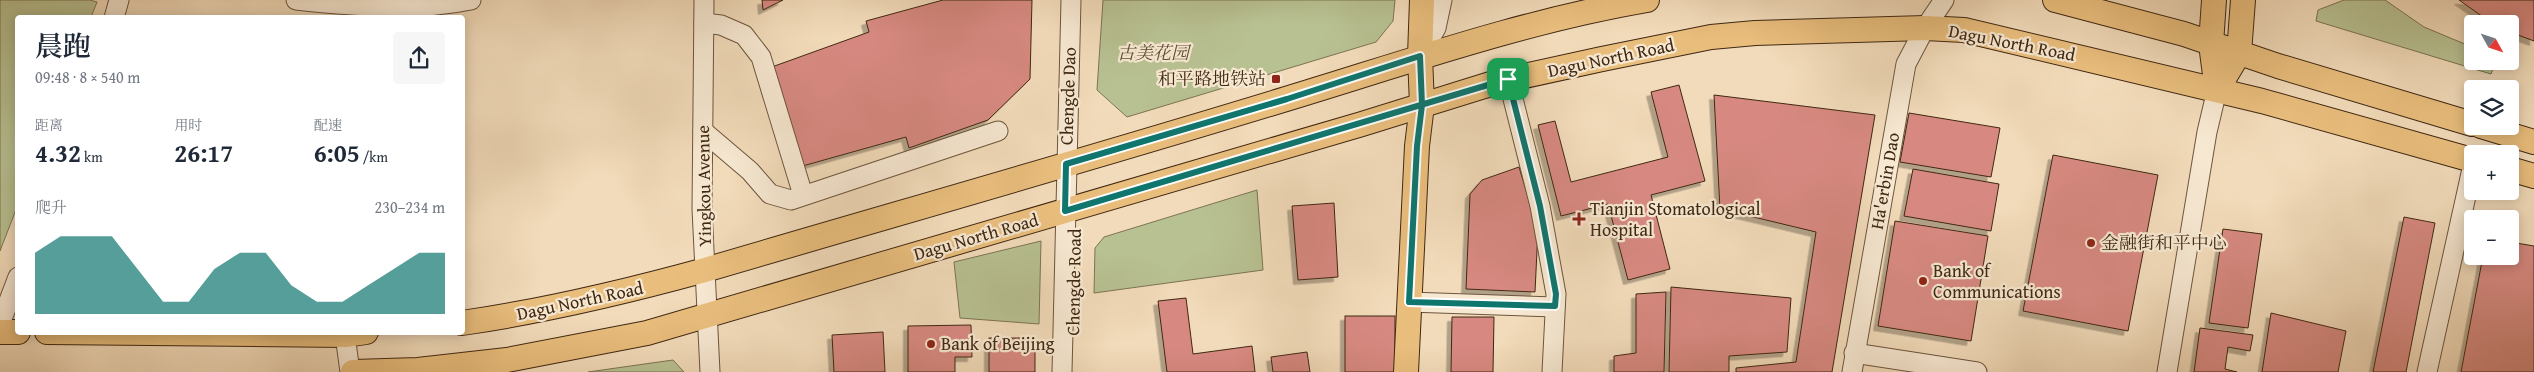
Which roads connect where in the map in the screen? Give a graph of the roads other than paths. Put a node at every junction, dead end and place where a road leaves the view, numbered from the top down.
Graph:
1 (119, 0) edge
2 (296, 0) edge
3 (471, 0) edge
4 (704, 0) edge
5 (1071, 0) edge
6 (1080, 0) edge
7 (1422, 0) edge
8 (1442, 0) edge
9 (1944, 0) edge
10 (2055, 0) edge
11 (2214, 0) edge
12 (2243, 0) edge
13 (317, 1) edge
14 (1632, 1) edge
15 (115, 15) edge
16 (704, 23) junction
17 (1925, 28) junction
18 (2211, 44) junction
19 (2239, 52) junction
20 (1420, 56) junction
21 (1508, 79) junction
22 (2217, 90) junction
23 (1422, 105) junction
24 (2464, 122) edge
25 (998, 130) dead end
26 (703, 131) junction
27 (2511, 135) edge
28 (2534, 142) edge
29 (2464, 158) edge
30 (1071, 163) junction
31 (2519, 172) edge
32 (2534, 176) edge
33 (804, 196) junction
34 (2465, 200) edge
35 (1070, 210) junction
36 (705, 270) junction
37 (15, 285) edge
38 (1409, 302) junction
39 (1555, 306) junction
40 (709, 316) junction
41 (465, 323) edge
42 (0, 324) edge
43 (0, 332) edge
44 (15, 332) edge
45 (355, 335) edge
46 (1854, 353) junction
47 (351, 372) edge
48 (710, 372) edge
49 (1062, 372) edge
50 (1073, 372) edge
51 (1406, 372) edge
52 (1552, 372) edge
53 (1852, 372) edge
54 (1977, 372) edge
55 (2167, 372) edge
56 (2427, 372) edge

1 - 15 street
2 - 13 street
3 - 13 street
4 - 16 street, Yingkou Avenue
5 - 30 street, Chengde Dao
6 - 30 street, Chengde Dao
7 - 20 main road
8 - 20 street
9 - 17 street, Ha'erbin Dao
10 - 18 main road
11 - 18 main road
12 - 19 main road
14 - 20 main road, Dagu North Road
16 - 26 street, Yingkou Avenue
16 - 33 street
17 - 21 main road, Dagu North Road
17 - 22 main road, Dagu North Road
17 - 46 street, Ha'erbin Dao
18 - 19 main road
18 - 22 main road
19 - 22 main road
19 - 24 main road
20 - 23 main road
20 - 30 main road, Dagu North Road
21 - 23 main road, Dagu North Road
21 - 39 street
22 - 29 main road, Dagu North Road
22 - 55 street
23 - 35 main road, Dagu North Road
23 - 38 main road
25 - 33 street
26 - 33 street
26 - 36 street, Yingkou Avenue
27 - 28 main road
30 - 35 street, Chengde Road
30 - 36 main road, Dagu North Road
31 - 32 main road
34 - 56 street
35 - 40 main road, Dagu North Road
35 - 49 street
35 - 50 street, Chengde Road
36 - 40 street, Yingkou Avenue
36 - 41 main road, Dagu North Road
37 - 42 street
38 - 39 street
38 - 51 main road
39 - 52 street
40 - 47 main road, Dagu North Road
40 - 48 street, Yingkou Avenue
43 - 44 main road
45 - 47 street
46 - 53 street, Ha'erbin Dao
46 - 54 street

